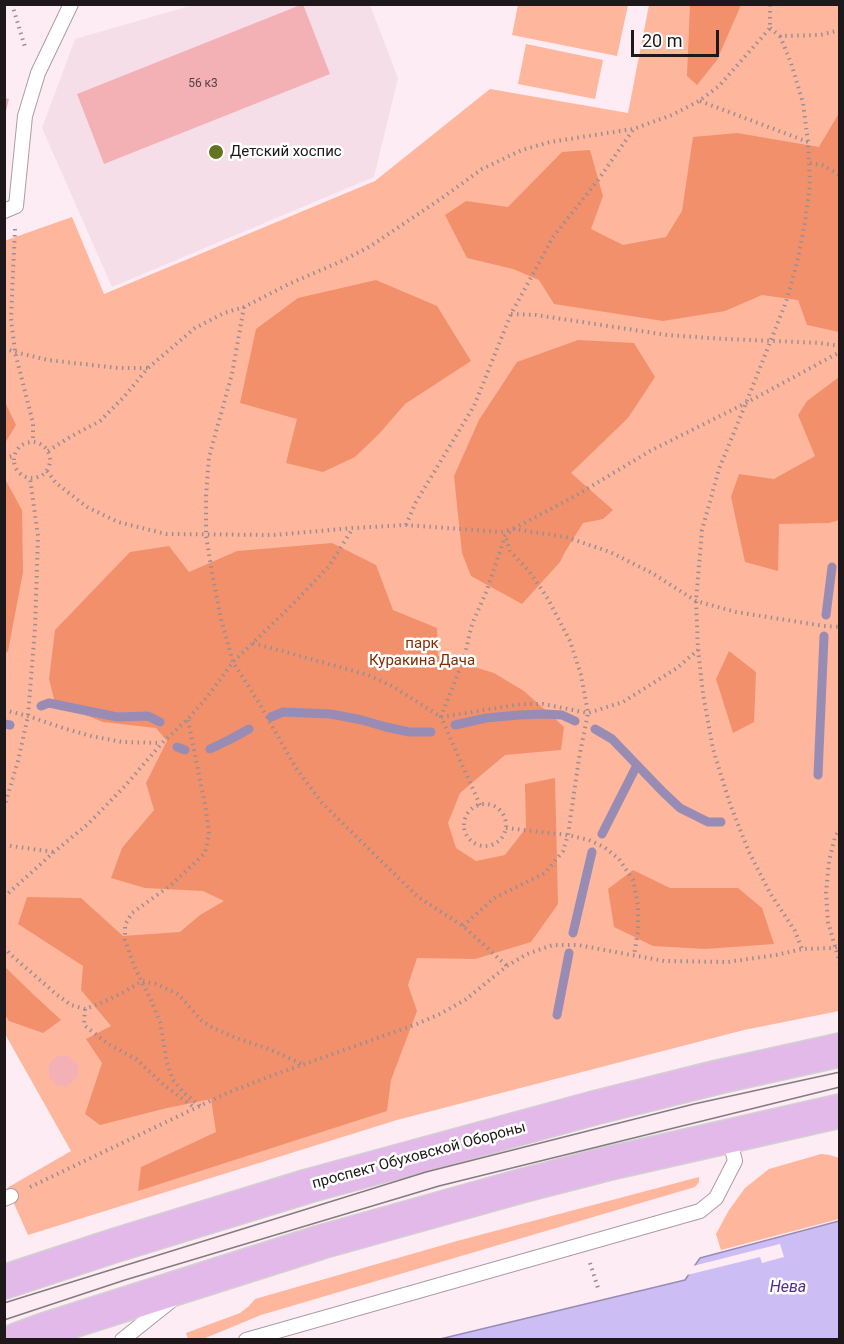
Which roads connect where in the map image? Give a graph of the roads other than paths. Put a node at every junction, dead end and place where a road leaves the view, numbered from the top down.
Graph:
1 (71, 4) edge
2 (10, 209) edge
3 (840, 1050) edge
4 (840, 1111) edge
5 (729, 1137) junction
6 (4, 1282) edge
7 (194, 1282) junction
8 (17, 1340) edge
9 (122, 1340) edge
10 (246, 1340) edge

1 - 2 lane
3 - 6 main road, проспект Обуховской Обороны
4 - 5 main road
5 - 7 main road
5 - 10 lane
7 - 8 main road
7 - 9 lane

